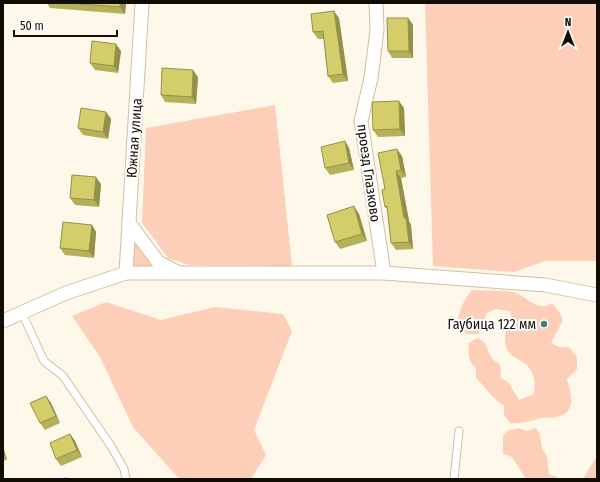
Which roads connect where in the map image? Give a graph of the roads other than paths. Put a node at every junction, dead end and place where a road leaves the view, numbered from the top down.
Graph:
1 (142, 3) edge
2 (376, 3) edge
3 (129, 223) junction
4 (126, 273) junction
5 (179, 273) junction
6 (384, 273) junction
7 (597, 295) edge
8 (22, 313) junction
9 (3, 321) edge
10 (459, 431) dead end
11 (126, 479) edge
12 (454, 479) edge

1 - 3 street, Южная улица
2 - 6 street, проезд Глазково
3 - 4 street, Южная улица
3 - 5 street
4 - 5 street
4 - 8 street
5 - 6 street
6 - 7 street
8 - 9 street
8 - 11 lane
10 - 12 lane

